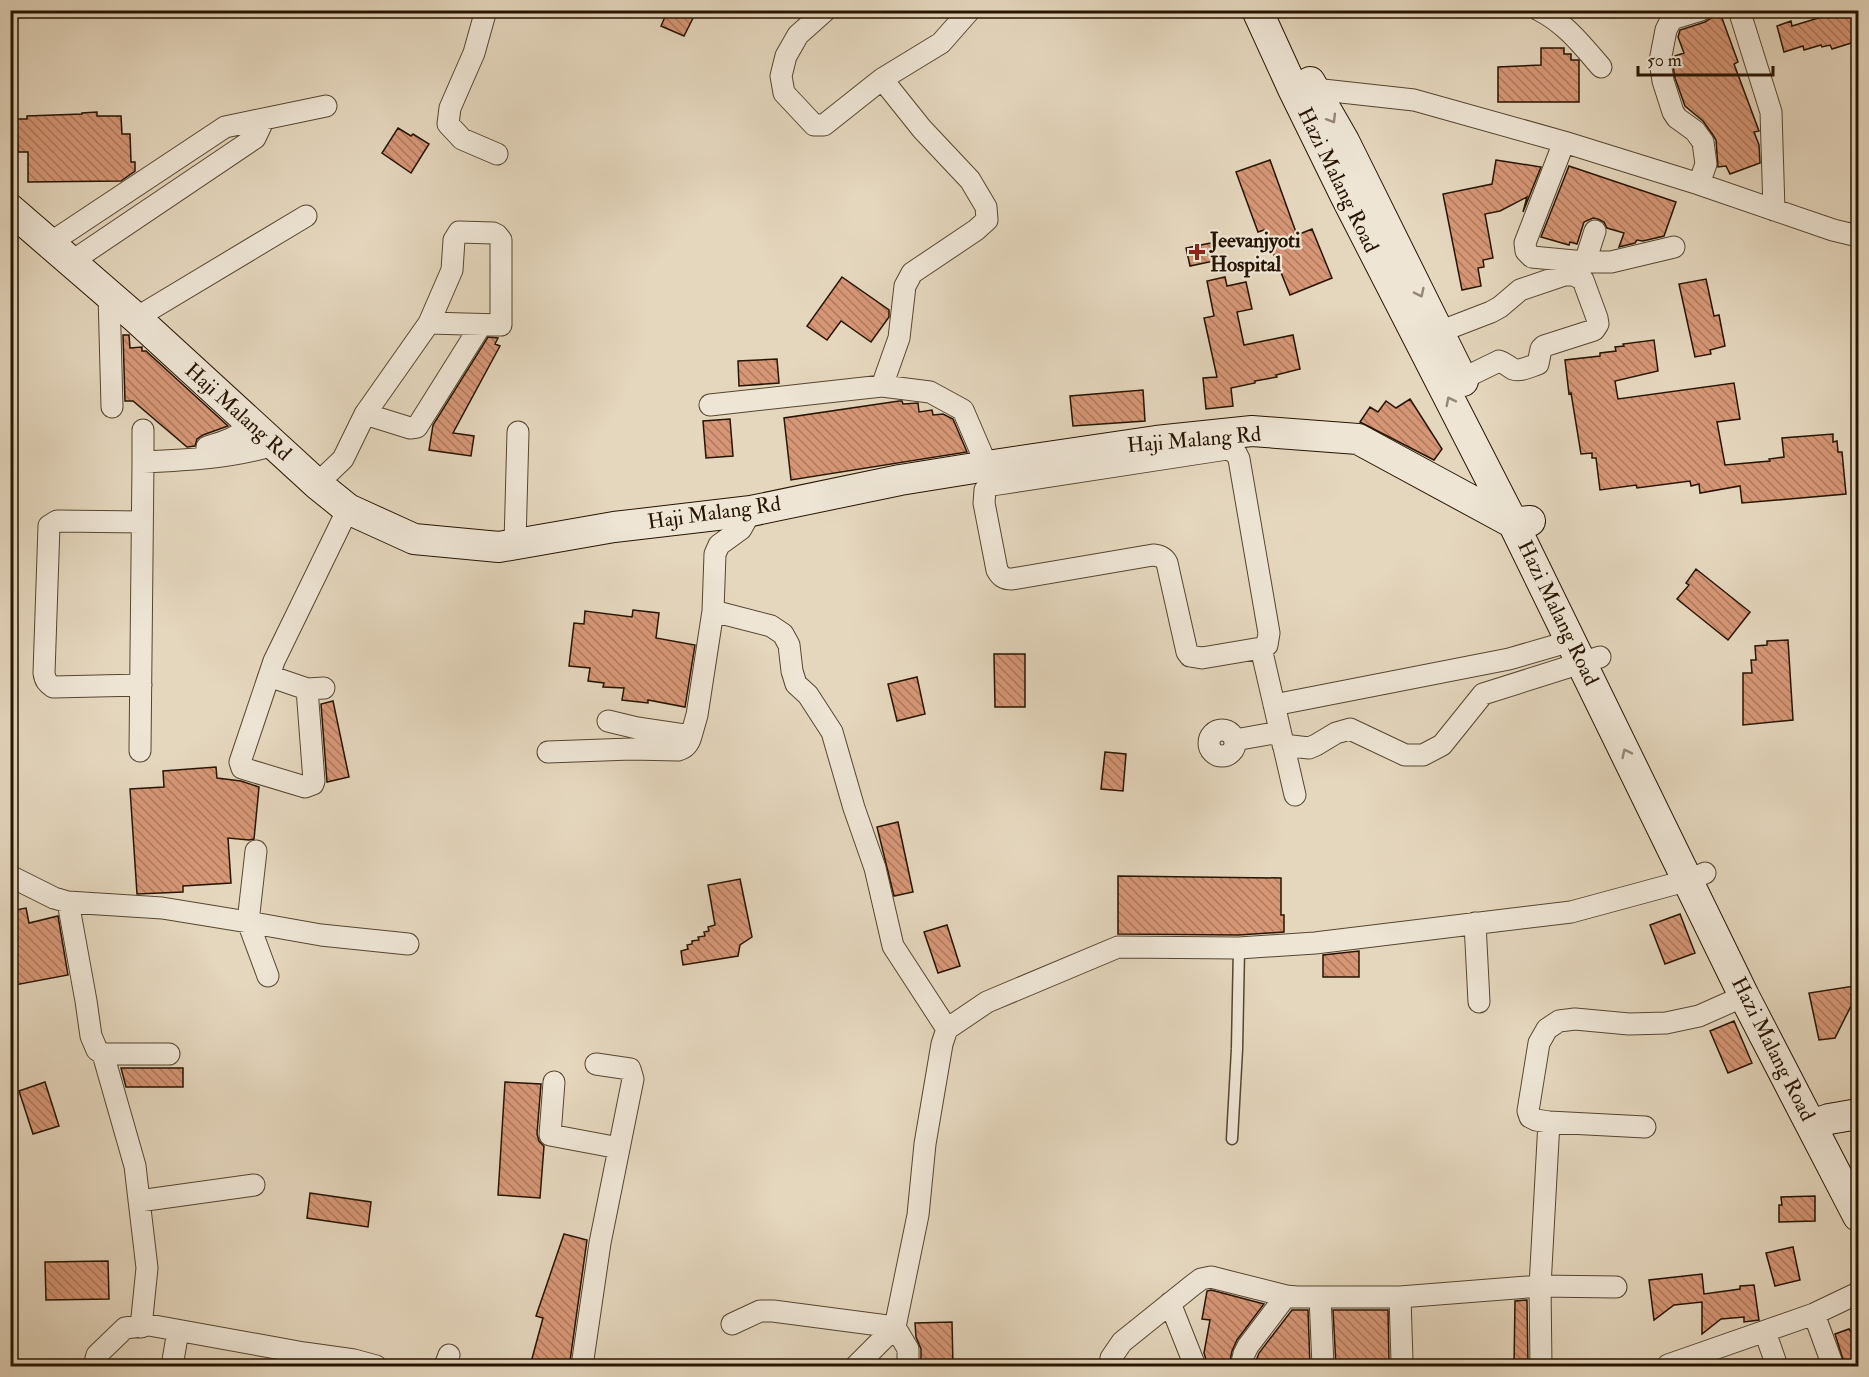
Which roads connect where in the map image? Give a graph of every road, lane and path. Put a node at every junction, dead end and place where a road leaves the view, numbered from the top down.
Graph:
1 (486, 10) edge
2 (826, 10) edge
3 (970, 10) edge
4 (1257, 10) edge
5 (1278, 10) edge
6 (1539, 10) edge
7 (1701, 10) edge
8 (1739, 10) edge
9 (1601, 67) dead end
10 (882, 79) junction
11 (1304, 90) junction
12 (326, 106) dead end
13 (1564, 142) junction
14 (497, 154) dead end
15 (1699, 184) junction
16 (1357, 192) junction
17 (11, 210) edge
18 (1774, 210) junction
19 (306, 216) dead end
20 (1595, 231) dead end
21 (1858, 236) edge
22 (1674, 247) dead end
23 (60, 252) junction
24 (1585, 262) junction
25 (109, 295) junction
26 (136, 318) junction
27 (429, 323) junction
28 (481, 325) junction
29 (1439, 332) junction
30 (1462, 379) junction
31 (882, 386) junction
32 (710, 405) dead end
33 (112, 407) dead end
34 (365, 414) junction
35 (251, 424) junction
36 (143, 430) dead end
37 (518, 432) dead end
38 (274, 445) junction
39 (207, 447) dead end
40 (143, 462) junction
41 (987, 466) junction
42 (317, 484) junction
43 (1515, 508) junction
44 (348, 509) junction
45 (751, 511) junction
46 (142, 522) junction
47 (515, 543) junction
48 (713, 611) junction
49 (1261, 648) junction
50 (1585, 654) junction
51 (269, 676) junction
52 (141, 685) junction
53 (1274, 705) junction
54 (608, 721) dead end
55 (691, 736) junction
56 (1282, 739) junction
57 (1235, 740) dead end
58 (140, 752) dead end
59 (548, 752) dead end
60 (1295, 795) dead end
61 (256, 851) dead end
62 (10, 876) edge
63 (1697, 877) junction
64 (68, 902) junction
65 (248, 922) junction
66 (1475, 923) junction
67 (408, 944) dead end
68 (1239, 948) junction
69 (268, 976) dead end
70 (1744, 996) junction
71 (1479, 1002) dead end
72 (947, 1029) junction
73 (103, 1054) junction
74 (169, 1054) dead end
75 (596, 1064) dead end
76 (554, 1082) dead end
77 (1858, 1114) edge
78 (1549, 1122) junction
79 (1645, 1127) dead end
80 (1831, 1129) edge
81 (1232, 1139) dead end
82 (619, 1148) junction
83 (1858, 1183) edge
84 (254, 1185) dead end
85 (139, 1201) junction
86 (1858, 1216) edge
87 (1540, 1286) junction
88 (1616, 1287) dead end
89 (1858, 1293) edge
90 (1286, 1296) junction
91 (1320, 1297) junction
92 (1400, 1297) junction
93 (1170, 1302) junction
94 (1814, 1314) junction
95 (732, 1324) dead end
96 (141, 1327) junction
97 (896, 1327) junction
98 (178, 1331) junction
99 (1765, 1332) junction
100 (1402, 1361) dead end
101 (1668, 1365) dead end
102 (94, 1366) edge
103 (172, 1366) edge
104 (376, 1366) edge
105 (582, 1366) edge
106 (856, 1366) edge
107 (908, 1366) edge
108 (1110, 1366) edge
109 (1195, 1366) edge
110 (1241, 1366) edge
111 (1323, 1366) edge
112 (1541, 1366) edge
113 (1777, 1366) edge
114 (1833, 1366) edge

1 - 14 street
2 - 10 street
3 - 10 street
4 - 11 main road, Hazi Malang Road
5 - 11 main road, Hazi Malang Road
6 - 9 street
7 - 15 street
8 - 18 street
10 - 31 street
11 - 13 street
11 - 16 main road, Hazi Malang Road
12 - 23 street
13 - 15 street
13 - 24 street
15 - 18 street
16 -> 29 main road, Hazi Malang Road
43 -> 16 main road, Hazi Malang Road
17 - 23 main road, Haji Malang Rd
18 - 21 street
19 - 26 street
20 - 24 street
22 - 24 street
23 - 25 main road, Haji Malang Rd
25 - 26 main road, Haji Malang Rd
25 - 33 street
26 - 35 main road, Haji Malang Rd
27 - 28 street
27 - 28 street
27 - 34 street
28 - 34 street
29 - 30 main road, Hazi Malang Road
29 - 30 street
30 - 43 main road, Hazi Malang Road
31 - 32 street
31 - 41 street
34 - 42 street
35 - 38 main road, Haji Malang Rd
35 - 39 street
36 - 40 street
37 - 47 street
38 - 40 street
38 - 42 main road, Haji Malang Rd
40 - 46 street
41 - 43 main road, Haji Malang Rd
41 - 45 main road, Haji Malang Rd
42 - 44 main road, Haji Malang Rd
43 - 50 main road, Hazi Malang Road
44 - 47 main road, Haji Malang Rd
44 - 51 street
45 - 47 main road, Haji Malang Rd
45 - 48 street
46 - 52 street
46 - 52 street
48 - 55 street
48 - 72 street
49 - 49 street
49 - 53 street
50 - 53 street
50 - 56 street
50 - 63 main road, Hazi Malang Road
51 - 51 street
52 - 58 street
53 - 56 street
54 - 55 street
55 - 59 street
56 - 57 street
56 - 60 street
61 - 65 street
62 - 64 street
63 - 66 street
63 - 70 main road, Hazi Malang Road
63 - 80 main road, Hazi Malang Road
64 - 65 street
64 - 73 street
65 - 67 street
65 - 69 street
66 - 68 street
66 - 71 street
68 - 72 street
68 - 81 lane
70 - 78 street
70 - 80 main road, Hazi Malang Road
72 - 97 street
73 - 74 street
73 - 85 street
75 - 82 street
76 - 82 street
77 - 80 main road
78 - 79 street
78 - 87 street
80 - 83 main road, Hazi Malang Road
80 - 86 main road, Hazi Malang Road
82 - 105 street
84 - 85 street
85 - 96 street
87 - 88 street
87 - 92 street
87 - 112 street
89 - 94 street
90 - 91 street
90 - 93 street
90 - 110 street
91 - 92 street
91 - 111 street
92 - 100 street
93 - 108 street
93 - 109 street
94 - 99 street
94 - 114 street
95 - 97 street
96 - 98 street
96 - 102 street
97 - 106 street
97 - 107 street
98 - 103 street
98 - 104 street
99 - 101 street
99 - 113 street

